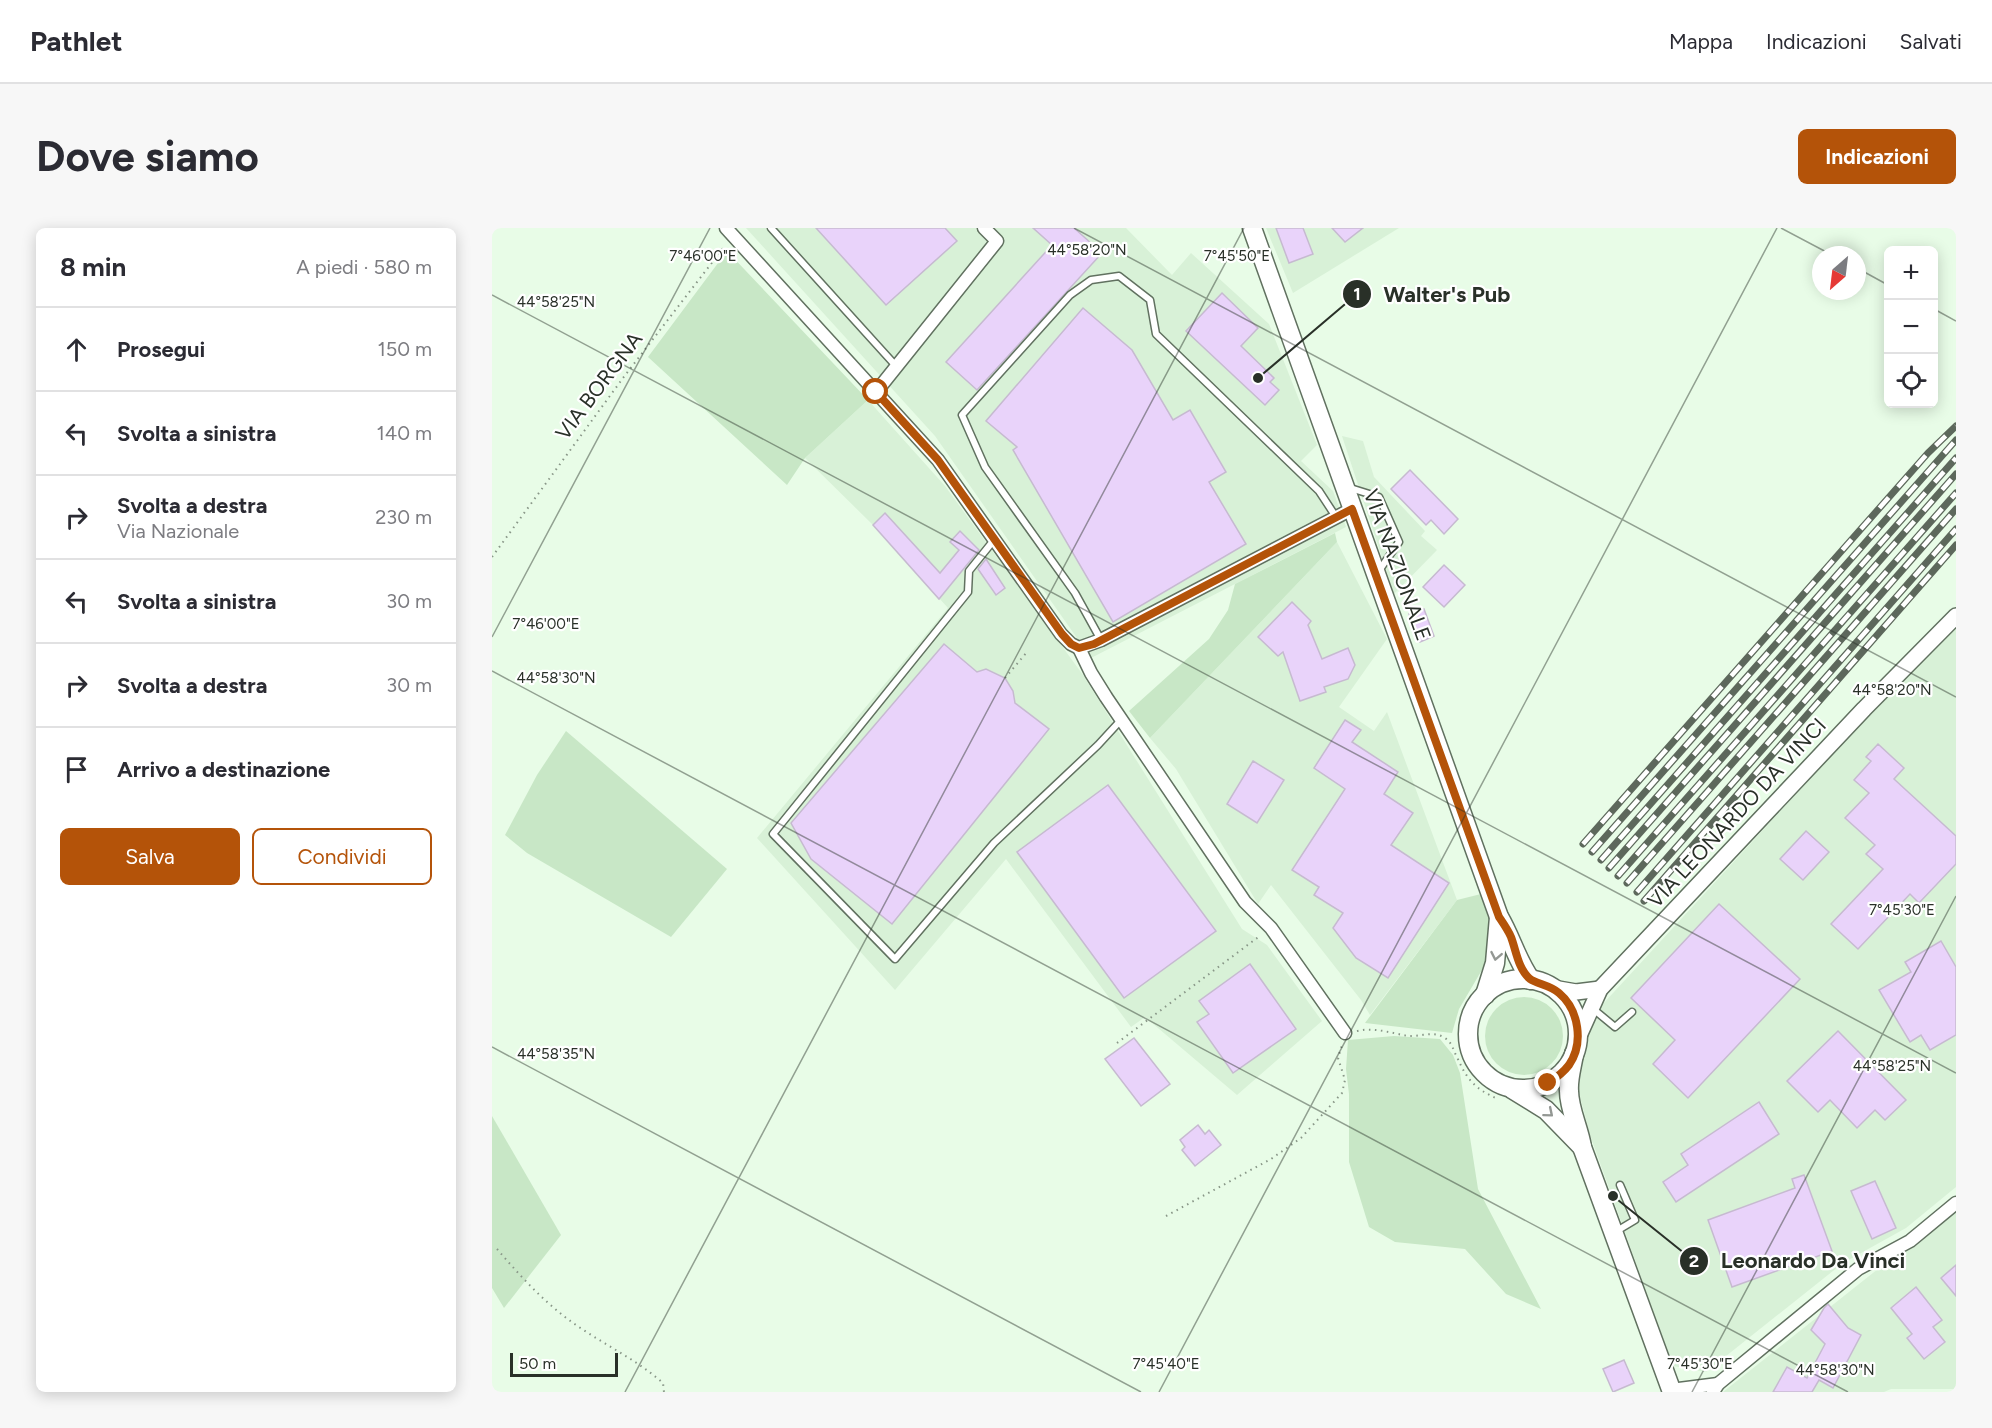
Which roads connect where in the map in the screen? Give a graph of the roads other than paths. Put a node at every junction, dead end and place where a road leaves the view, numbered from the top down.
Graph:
1 (771, 228) edge
2 (984, 228) edge
3 (1252, 228) edge
4 (730, 232) edge
5 (897, 367) junction
6 (876, 392) junction
7 (1344, 486) junction
8 (1344, 513) junction
9 (994, 540) junction
10 (1376, 575) junction
11 (1956, 616) edge
12 (1101, 640) junction
13 (1079, 648) junction
14 (1122, 718) junction
15 (1499, 917) junction
16 (1531, 980) junction
17 (1553, 988) junction
18 (1600, 989) junction
19 (1485, 995) junction
20 (1591, 1008) junction
21 (1632, 1012) dead end
22 (1345, 1033) road end
23 (1576, 1046) junction
24 (1504, 1093) junction
25 (1582, 1147) junction
26 (1620, 1185) dead end
27 (1956, 1203) edge
28 (1612, 1234) junction
29 (1715, 1388) edge
30 (1671, 1391) edge

1 - 5 lane
2 - 5 street
3 - 7 main road, VIA NAZIONALE
4 - 6 street
5 - 6 street
6 - 9 street
7 - 8 main road, VIA NAZIONALE
7 - 10 lane
8 - 10 main road, VIA NAZIONALE
8 - 12 street
8 - 12 lane
9 - 13 street
9 - 14 lane
10 - 15 main road, VIA NAZIONALE
11 - 18 street, VIA LEONARDO DA VINCI
12 - 13 street
13 - 14 street
14 - 22 street
15 - 16 main road, VIA NAZIONALE
15 -> 19 main road, VIA NAZIONALE
16 - 17 main road
16 - 19 main road
17 - 18 street
17 - 23 main road
18 - 20 street, VIA LEONARDO DA VINCI
19 - 24 main road
20 - 21 lane
20 - 23 street, VIA LEONARDO DA VINCI
23 - 24 main road
23 - 25 main road
24 -> 25 main road
25 - 28 main road
26 - 28 lane
27 - 29 street
28 - 30 main road
29 - 30 street

